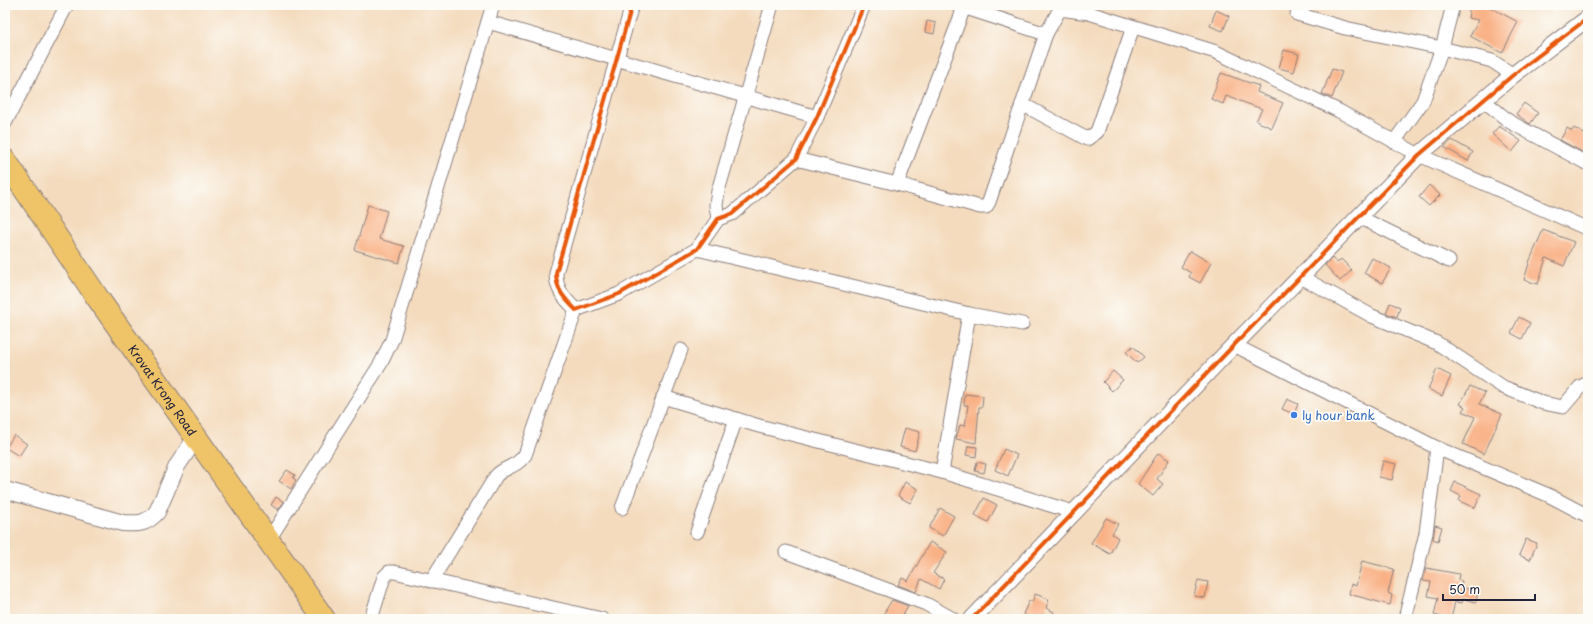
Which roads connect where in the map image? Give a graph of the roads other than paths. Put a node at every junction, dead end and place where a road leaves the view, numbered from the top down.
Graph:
1 (67, 5) edge
2 (493, 5) edge
3 (632, 5) edge
4 (772, 5) edge
5 (864, 5) edge
6 (1453, 5) edge
7 (962, 6) edge
8 (1060, 7) edge
9 (1297, 14) dead end
10 (1588, 18) edge
11 (488, 22) junction
12 (1133, 26) junction
13 (1046, 34) junction
14 (1442, 48) junction
15 (615, 59) junction
16 (1513, 76) junction
17 (744, 96) junction
18 (1483, 100) junction
19 (1022, 104) junction
20 (817, 117) junction
21 (5, 123) edge
22 (1394, 142) junction
23 (1419, 155) junction
24 (796, 159) junction
25 (5, 160) edge
26 (1588, 164) edge
27 (897, 184) junction
28 (1359, 217) junction
29 (718, 219) junction
30 (1588, 229) edge
31 (696, 249) junction
32 (1449, 261) dead end
33 (1301, 277) junction
34 (576, 310) junction
35 (970, 314) junction
36 (1022, 324) dead end
37 (1234, 345) junction
38 (681, 350) dead end
39 (1588, 383) edge
40 (663, 397) junction
41 (736, 419) junction
42 (197, 436) junction
43 (1437, 448) junction
44 (942, 472) junction
45 (5, 490) edge
46 (622, 508) dead end
47 (1073, 512) junction
48 (1588, 516) edge
49 (697, 532) dead end
50 (268, 541) junction
51 (786, 552) dead end
52 (431, 581) junction
53 (949, 616) edge
54 (324, 619) edge
55 (371, 619) edge
56 (602, 619) edge
57 (972, 619) edge
58 (1404, 619) edge

1 - 21 street
2 - 11 street
3 - 15 street
4 - 17 street
5 - 20 street
6 - 14 street
7 - 13 street
7 - 27 street
8 - 12 street
8 - 13 street
9 - 14 street
10 - 16 street
11 - 15 street
11 - 50 street
12 - 19 street
12 - 22 street
13 - 19 street
14 - 16 street
14 - 22 street
15 - 17 street
15 - 34 street
16 - 18 street
17 - 20 street
17 - 29 street
18 - 23 street
18 - 26 street
19 - 27 street
20 - 24 street
22 - 23 street
23 - 28 street
23 - 30 street
24 - 27 street
24 - 29 street
25 - 42 highway, Krovat Krong Road
28 - 32 street
28 - 33 street
29 - 31 street
31 - 34 street
31 - 35 street
33 - 37 street
33 - 39 street
34 - 52 street
35 - 36 street
35 - 44 street
37 - 43 street
37 - 47 street
38 - 40 street
40 - 41 street
40 - 46 street
41 - 44 street
41 - 49 street
42 - 45 street
42 - 50 highway, Krovat Krong Road
43 - 48 street
43 - 58 street
44 - 47 street
47 - 57 street
50 - 54 highway, Krovat Krong Road
51 - 53 street
52 - 55 street
52 - 56 street

